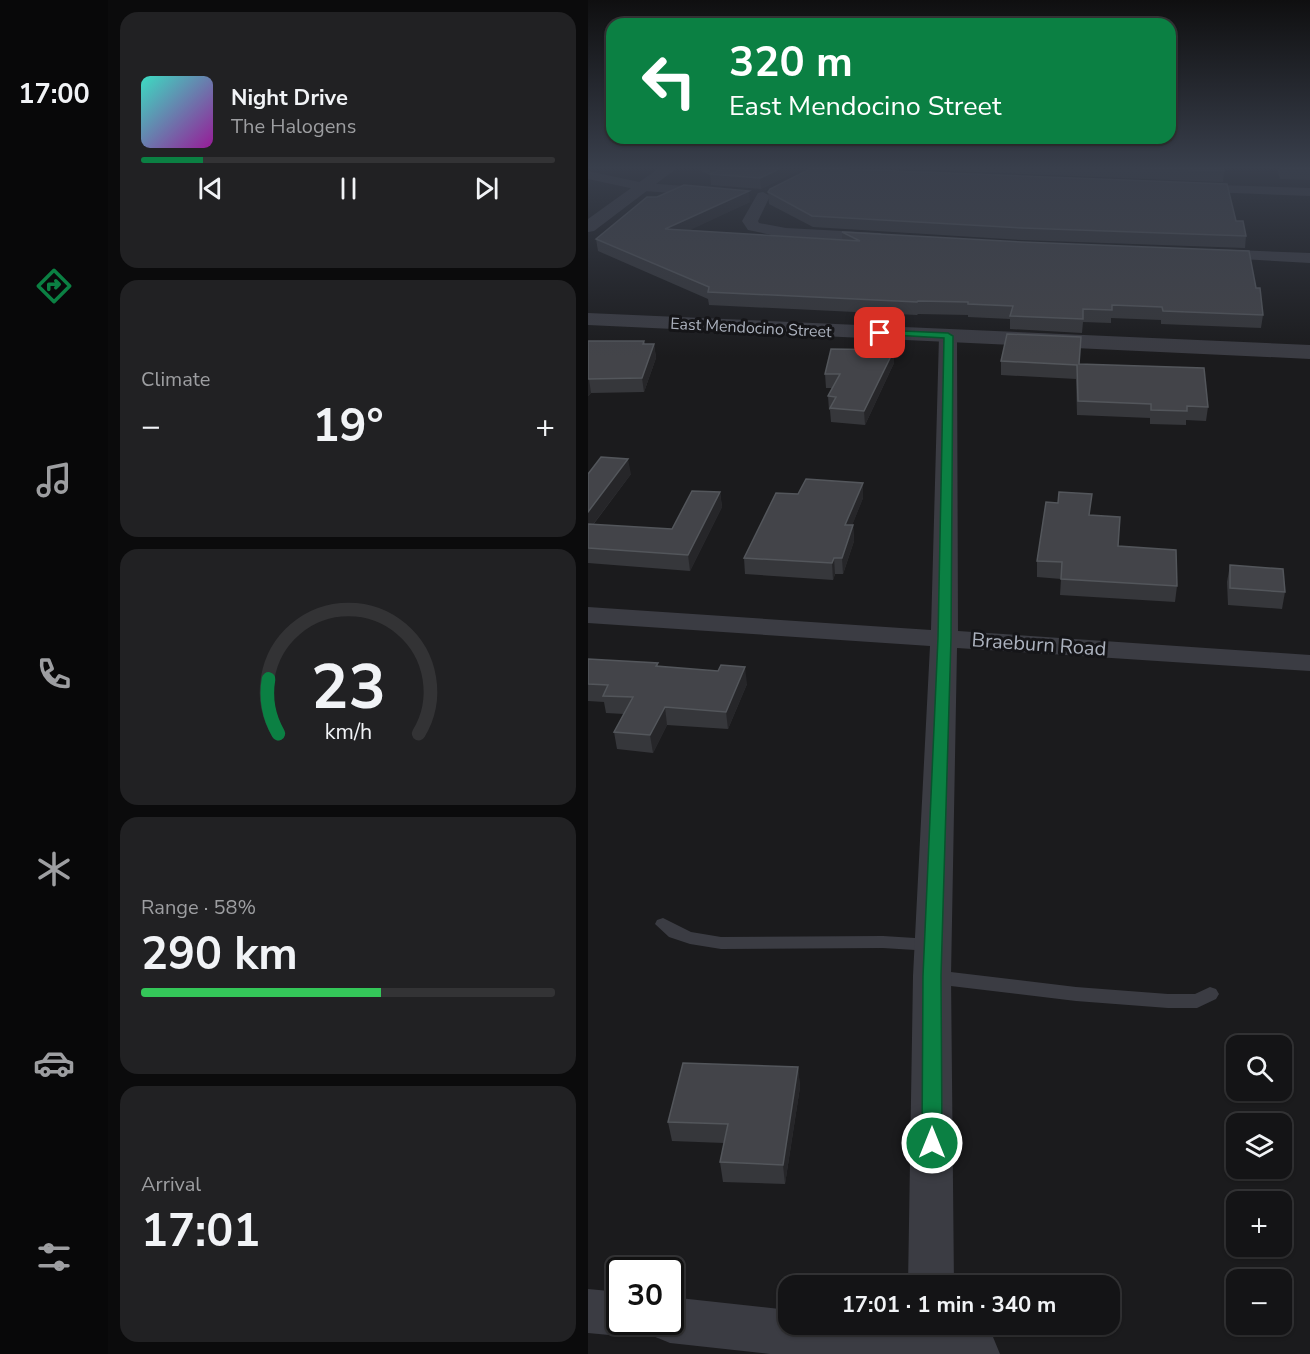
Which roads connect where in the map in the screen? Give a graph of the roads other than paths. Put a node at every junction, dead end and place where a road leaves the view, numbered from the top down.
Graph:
1 (781, 231) edge
2 (892, 239) edge
3 (1195, 254) edge
4 (1310, 258) edge
5 (588, 320) edge
6 (948, 336) junction
7 (1310, 352) edge
8 (588, 615) edge
9 (944, 638) junction
10 (1310, 663) edge
11 (663, 924) dead end
12 (932, 961) junction
13 (1210, 994) dead end
14 (931, 1275) edge
15 (588, 1311) edge
16 (606, 1313) edge
17 (684, 1321) edge
18 (931, 1343) edge
19 (976, 1354) edge

1 - 2 street
3 - 4 street
5 - 6 street, East Mendocino Street
6 - 7 street, East Mendocino Street
6 - 9 street
8 - 9 street, Braeburn Road
9 - 10 street, Braeburn Road
9 - 12 street
11 - 12 lane
12 - 13 lane
12 - 14 street
15 - 16 street
17 - 18 street
18 - 19 street

